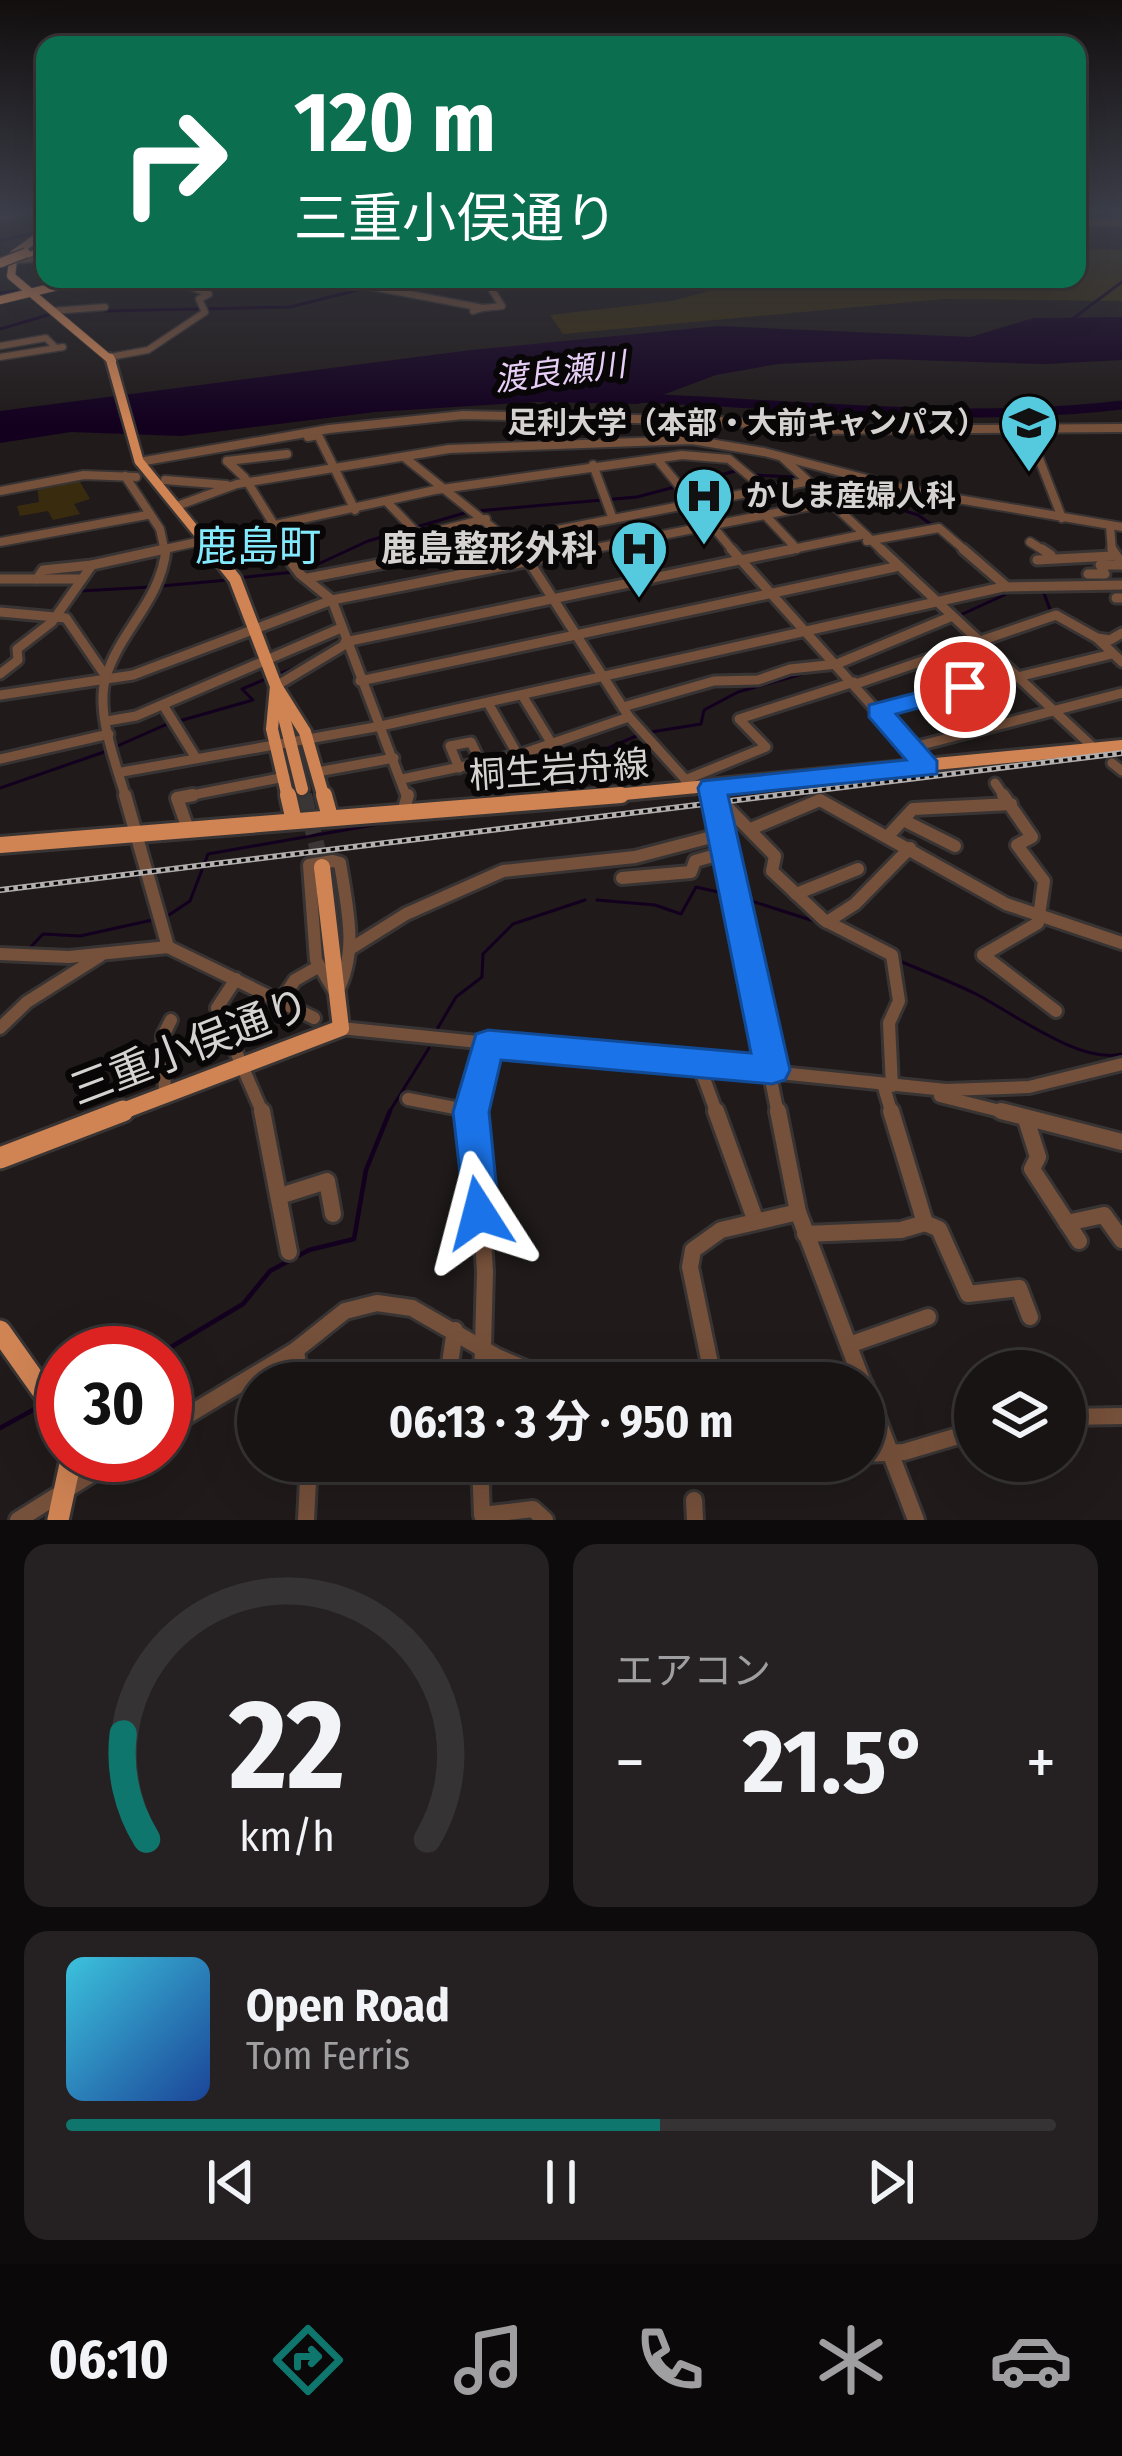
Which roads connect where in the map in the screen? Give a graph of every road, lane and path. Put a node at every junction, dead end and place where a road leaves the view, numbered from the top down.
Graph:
1 (17, 282) edge
2 (50, 288) edge
3 (195, 288) edge
4 (393, 288) edge
5 (411, 288) edge
6 (490, 288) edge
7 (407, 290) junction
8 (29, 293) junction
9 (0, 300) edge
10 (105, 307) dead end
11 (483, 308) junction
12 (52, 311) junction
13 (473, 311) dead end
14 (0, 346) edge
15 (0, 357) edge
16 (111, 358) junction
17 (1122, 428) edge
18 (1028, 430) junction
19 (222, 449) dead end
20 (287, 454) dead end
21 (778, 456) junction
22 (404, 457) junction
23 (657, 459) junction
24 (139, 461) junction
25 (734, 461) junction
26 (592, 465) junction
27 (333, 468) junction
28 (165, 480) dead end
29 (248, 482) junction
30 (805, 482) junction
31 (232, 485) junction
32 (444, 487) junction
33 (766, 490) junction
34 (0, 491) edge
35 (387, 502) junction
36 (826, 503) junction
37 (692, 504) junction
38 (177, 506) junction
39 (355, 510) junction
40 (147, 515) junction
41 (765, 515) junction
42 (1061, 518) junction
43 (486, 519) junction
44 (613, 519) junction
45 (929, 519) dead end
46 (710, 526) junction
47 (1116, 526) edge
48 (938, 527) junction
49 (271, 529) junction
50 (511, 538) junction
51 (864, 538) junction
52 (209, 541) junction
53 (0, 542) edge
54 (1030, 542) dead end
55 (797, 549) junction
56 (166, 550) junction
57 (1051, 555) junction
58 (742, 560) junction
59 (1037, 560) dead end
60 (1119, 560) edge
61 (529, 562) junction
62 (92, 565) junction
63 (895, 567) junction
64 (1088, 574) dead end
65 (308, 578) junction
66 (0, 579) edge
67 (38, 579) junction
68 (82, 579) junction
69 (1122, 585) edge
70 (1007, 586) junction
71 (772, 593) junction
72 (554, 599) junction
73 (332, 600) junction
74 (932, 602) junction
75 (0, 612) edge
76 (57, 616) junction
77 (951, 619) junction
78 (258, 627) junction
79 (341, 628) junction
80 (806, 631) junction
81 (1122, 633) edge
82 (578, 634) junction
83 (1097, 638) junction
84 (978, 640) junction
85 (346, 643) junction
86 (1117, 658) edge
87 (268, 660) junction
88 (837, 664) junction
89 (0, 674) edge
90 (1014, 674) junction
91 (604, 677) junction
92 (105, 678) junction
93 (360, 680) junction
94 (855, 683) junction
95 (276, 686) junction
96 (1122, 693) edge
97 (0, 695) edge
98 (522, 695) junction
99 (488, 703) junction
100 (163, 705) junction
101 (1053, 710) junction
102 (878, 711) junction
103 (626, 712) junction
104 (382, 726) junction
105 (108, 728) junction
106 (307, 739) junction
107 (283, 742) junction
108 (551, 744) junction
109 (1122, 746) edge
110 (910, 748) junction
111 (1095, 749) junction
112 (518, 755) junction
113 (196, 758) junction
114 (394, 758) junction
115 (0, 759) edge
116 (482, 763) junction
117 (927, 767) junction
118 (458, 768) junction
119 (122, 772) junction
120 (317, 772) junction
121 (284, 777) junction
122 (402, 779) junction
123 (995, 783) dead end
124 (690, 785) junction
125 (712, 788) junction
126 (302, 790) tunnel mouth
127 (1012, 804) junction
128 (718, 811) junction
129 (403, 812) junction
130 (330, 818) junction
131 (902, 820) junction
132 (294, 821) junction
133 (753, 828) junction
134 (188, 829) junction
135 (142, 833) junction
136 (723, 834) junction
137 (888, 836) junction
138 (0, 845) edge
139 (955, 846) dead end
140 (910, 848) junction
141 (727, 852) junction
142 (322, 867) tunnel mouth
143 (858, 869) dead end
144 (622, 878) dead end
145 (796, 894) junction
146 (1036, 916) junction
147 (827, 922) junction
148 (1122, 943) edge
149 (168, 946) junction
150 (350, 950) junction
151 (108, 951) junction
152 (0, 954) edge
153 (318, 968) junction
154 (236, 979) junction
155 (336, 994) junction
156 (280, 1002) junction
157 (1056, 1011) dead end
158 (314, 1018) dead end
159 (171, 1020) dead end
160 (0, 1028) edge
161 (341, 1028) junction
162 (488, 1044) junction
163 (698, 1062) junction
164 (246, 1063) junction
165 (1122, 1064) edge
166 (772, 1070) junction
167 (887, 1085) junction
168 (932, 1091) junction
169 (164, 1094) junction
170 (408, 1099) dead end
171 (471, 1112) junction
172 (1026, 1119) junction
173 (1122, 1142) edge
174 (0, 1158) edge
175 (280, 1196) junction
176 (798, 1212) junction
177 (333, 1214) dead end
178 (755, 1219) junction
179 (1067, 1222) junction
180 (926, 1223) junction
181 (805, 1234) junction
182 (1122, 1240) edge
183 (1078, 1241) dead end
184 (289, 1252) dead end
185 (928, 1317) dead end
186 (1030, 1317) dead end
187 (455, 1330) junction
188 (4, 1343) edge
189 (849, 1345) junction
190 (482, 1346) junction
191 (296, 1350) junction
192 (297, 1362) edge
193 (450, 1362) edge
194 (482, 1362) edge
195 (515, 1362) edge
196 (710, 1362) edge
197 (856, 1362) edge
198 (36, 1385) edge
199 (192, 1413) edge
200 (1122, 1416) edge
201 (1086, 1417) edge
202 (954, 1437) edge
203 (885, 1438) edge
204 (885, 1454) edge
205 (891, 1454) junction
206 (67, 1482) edge
207 (78, 1482) edge
208 (308, 1482) edge
209 (481, 1482) edge
210 (66, 1489) junction
211 (18, 1520) edge
212 (58, 1520) edge
213 (307, 1520) edge
214 (545, 1520) edge
215 (916, 1520) edge

1 - 8 main road
2 - 8 main road
3 - 16 street
4 - 7 street
5 - 7 street
6 - 11 street
7 - 11 street
8 - 9 main road
8 - 12 main road
10 - 12 street
11 - 13 street
12 - 16 main road
14 - 15 street
16 - 24 main road
17 - 18 street
18 - 24 street
18 - 42 street
19 - 27 street
20 - 29 street
21 - 22 street
21 - 25 street
21 - 30 street
21 - 42 street
22 - 27 street
22 - 32 street
23 - 25 street
23 - 26 street
23 - 37 street
24 - 38 main road
25 - 33 street
26 - 32 street
26 - 44 street
27 - 29 street
27 - 39 street
28 - 31 street
29 - 31 street
29 - 49 street
30 - 33 street
30 - 36 street
31 - 38 street
32 - 35 street
32 - 43 street
33 - 37 street
34 - 40 street
35 - 39 street
35 - 43 street
36 - 41 street
36 - 51 street
37 - 44 street
37 - 46 street
38 - 52 main road
39 - 49 street
40 - 53 street
40 - 56 street
41 - 46 street
41 - 55 street
42 - 47 street
43 - 50 street
44 - 50 street
45 - 48 street
46 - 58 street
46 - 61 street
47 - 60 street
48 - 51 street
48 - 70 street
49 - 52 street
49 - 65 street
50 - 61 street
50 - 65 street
51 - 55 street
51 - 63 street
52 - 56 street
52 - 78 main road
54 - 57 street
55 - 58 street
56 - 62 street
56 - 92 street
57 - 59 street
57 - 60 street
58 - 71 street
58 - 72 street
60 - 64 street
61 - 72 street
61 - 73 street
62 - 67 street
62 - 68 street
63 - 71 street
63 - 74 street
65 - 73 street
66 - 67 street
67 - 68 street
68 - 76 street
69 - 70 street
70 - 74 street
71 - 80 street
71 - 82 street
72 - 82 street
72 - 85 street
73 - 78 street
73 - 79 street
74 - 77 street
74 - 80 street
75 - 76 street
76 - 89 street
76 - 92 street
77 - 84 street
77 - 88 street
78 - 87 main road
78 - 92 street
79 - 85 street
79 - 87 street
80 - 88 street
80 - 91 street
81 - 83 street
82 - 91 street
82 - 93 street
83 - 84 street
83 - 86 street
84 - 90 street
84 - 94 street
85 - 93 street
85 - 95 street
86 - 90 street
87 - 95 main road
87 - 100 street
88 - 94 street
88 - 103 street
90 - 101 street
90 - 102 street
91 - 98 street
91 - 103 street
92 - 97 street
92 - 105 street
93 - 104 street
94 - 102 street
94 - 124 street
95 - 106 main road
95 - 107 main road
96 - 101 street
98 - 99 street
98 - 108 street
99 - 104 street
99 - 112 street
100 - 105 street
100 - 113 street
101 - 110 street
101 - 111 street
102 - 110 street
103 - 108 street
103 - 124 street
104 - 106 street
104 - 114 street
105 - 115 street
105 - 119 street
106 - 107 street
106 - 120 main road
107 - 113 street
107 - 121 main road
107 - 126 main road
108 - 112 street
109 - 111 main road, 桐生岩舟線
110 - 117 street
111 - 117 main road, 桐生岩舟線
112 - 116 street
113 - 119 street
114 - 120 street
114 - 122 street
116 - 118 street
116 - 118 street
117 - 125 main road, 桐生岩舟線
118 - 122 street
119 - 135 street
120 - 130 main road
121 - 132 main road
121 - 134 street
122 - 129 street
123 - 127 street
124 - 125 main road, 桐生岩舟線
124 - 129 main road, 桐生岩舟線
125 - 128 street
127 - 131 street
127 - 146 street
128 - 133 street
128 - 136 street
129 - 130 main road, 桐生岩舟線
130 - 132 main road, 桐生岩舟線
131 - 137 street
131 - 139 street
132 - 134 main road, 桐生岩舟線
133 - 137 street
133 - 145 street
134 - 135 main road, 桐生岩舟線
135 - 138 main road, 桐生岩舟線
135 - 149 street
136 - 141 street
136 - 150 street
137 - 140 street
140 - 146 street
140 - 147 street
141 - 144 street
141 - 166 street
142 - 155 main road
143 - 145 street
145 - 147 street
146 - 148 street
146 - 157 street
147 - 167 street
149 - 151 street
149 - 154 street
150 - 153 street
150 - 155 street
151 - 152 street
151 - 160 street
153 - 155 street
153 - 156 street
154 - 156 street
154 - 164 street
155 - 161 main road
156 - 158 street
159 - 169 street
161 - 162 street, 三重小俣通り
161 - 164 main road, 三重小俣通り
162 - 163 street, 三重小俣通り
162 - 171 street
163 - 166 street, 三重小俣通り
163 - 178 street
164 - 169 main road, 三重小俣通り
164 - 175 street
165 - 168 street, 三重小俣通り
166 - 167 street, 三重小俣通り
166 - 176 street
167 - 168 street, 三重小俣通り
167 - 180 street
168 - 172 street
169 - 174 main road, 三重小俣通り
170 - 171 street
171 - 190 street
172 - 173 street
172 - 179 street
175 - 177 street
175 - 184 street
176 - 178 street
176 - 181 street
178 - 196 street
179 - 182 street
179 - 183 street
180 - 181 street
180 - 186 street
181 - 189 street
185 - 189 street
187 - 190 street
187 - 191 street
187 - 193 street
188 - 198 main road
189 - 197 street
190 - 194 street
190 - 195 street
191 - 192 street
191 - 199 street
200 - 201 street
202 - 205 street
203 - 205 street
204 - 205 street
205 - 215 street
206 - 210 main road
207 - 210 street
208 - 213 street
209 - 214 street
210 - 211 street
210 - 212 main road

